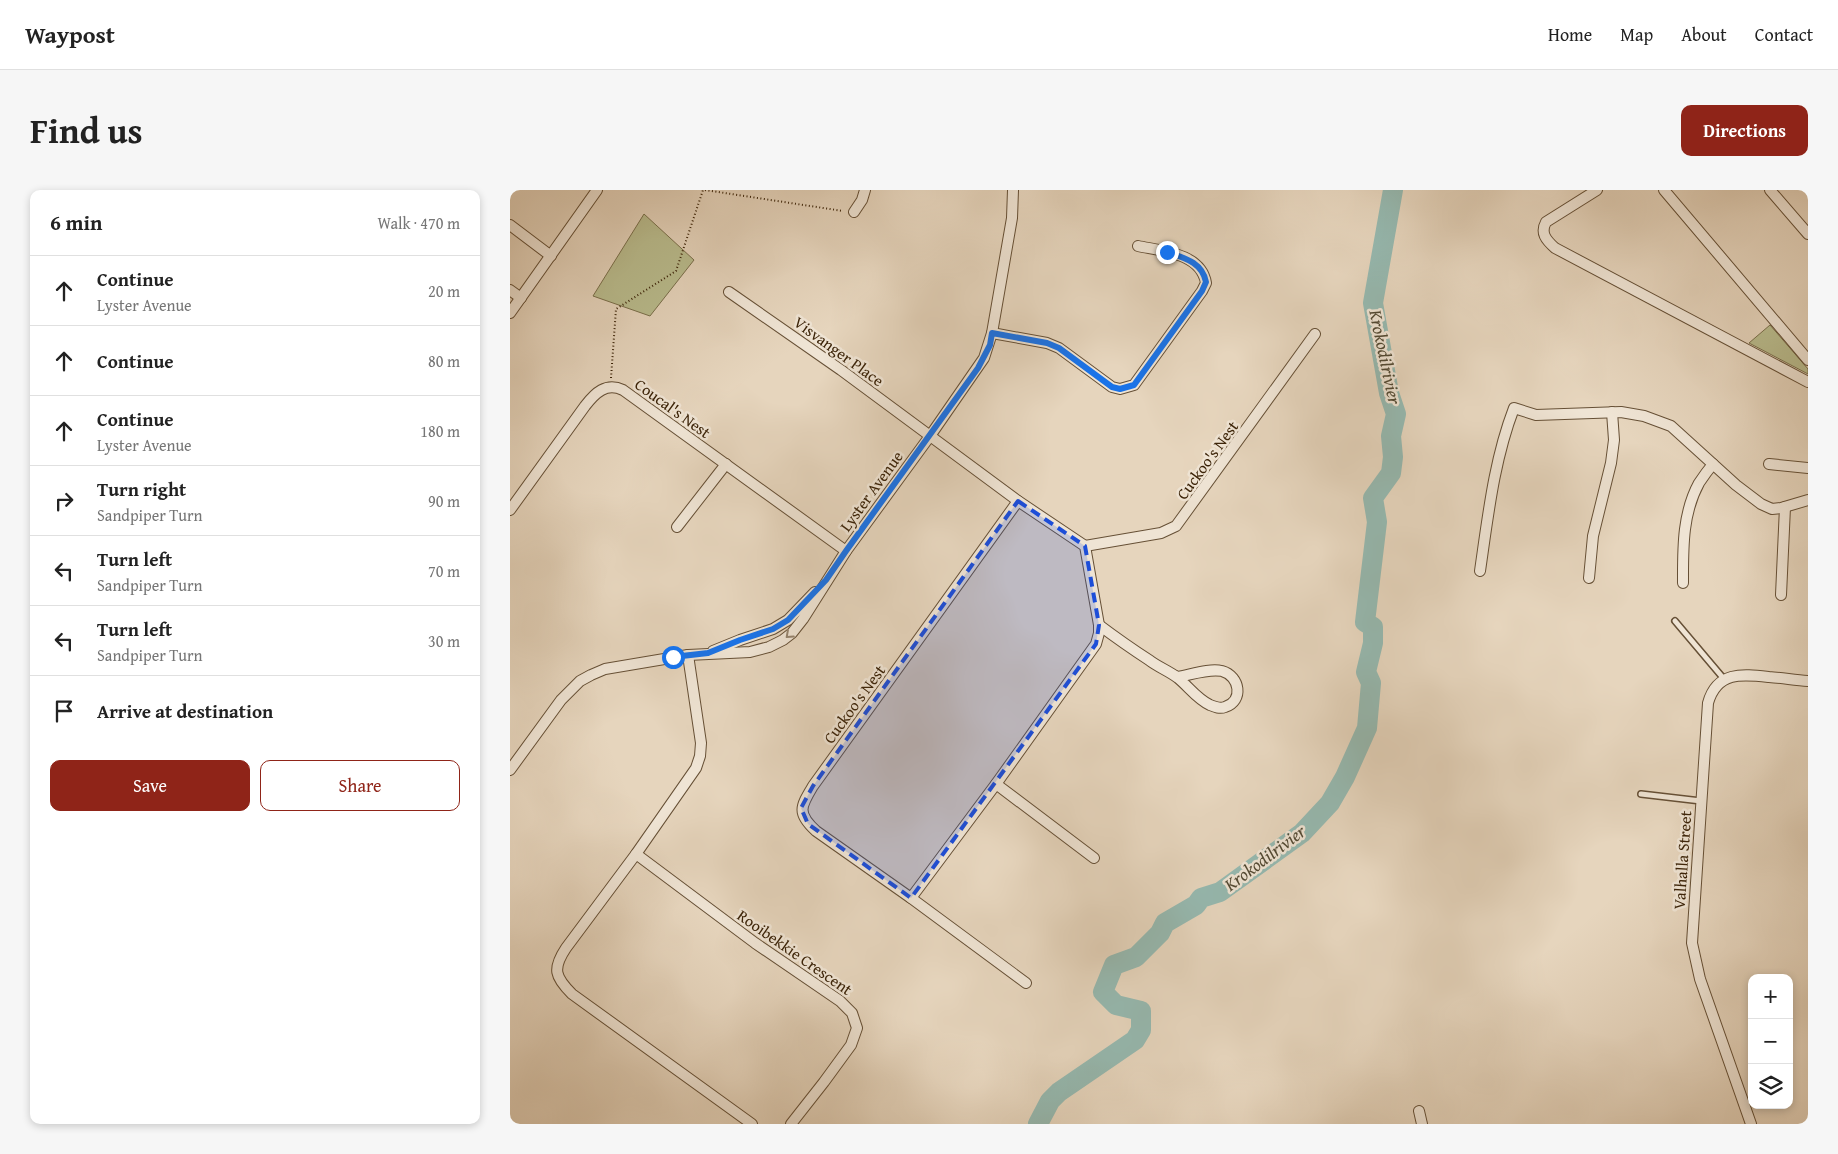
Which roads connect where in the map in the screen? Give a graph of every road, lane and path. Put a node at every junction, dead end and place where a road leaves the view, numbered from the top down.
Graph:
1 (597, 190) edge
2 (704, 190) edge
3 (865, 190) edge
4 (1013, 190) edge
5 (1597, 190) edge
6 (1664, 190) edge
7 (1770, 190) edge
8 (854, 212) joint
9 (510, 225) edge
10 (1808, 234) edge
11 (1138, 246) dead end
12 (551, 256) junction
13 (510, 290) edge
14 (729, 292) dead end
15 (521, 298) junction
16 (510, 312) edge
17 (992, 333) junction
18 (1316, 334) dead end
19 (1808, 360) edge
20 (1808, 382) edge
21 (610, 386) junction
22 (1612, 412) junction
23 (930, 436) junction
24 (726, 464) junction
25 (1713, 464) junction
26 (1769, 464) dead end
27 (1808, 468) edge
28 (1808, 500) edge
29 (1018, 501) junction
30 (1785, 507) junction
31 (510, 510) edge
32 (677, 527) dead end
33 (1085, 546) junction
34 (846, 551) junction
35 (1480, 571) dead end
36 (1589, 578) dead end
37 (826, 580) junction
38 (1683, 583) dead end
39 (1781, 595) dead end
40 (1675, 621) dead end
41 (1099, 625) junction
42 (708, 653) junction
43 (688, 655) junction
44 (1177, 677) junction
45 (1724, 680) junction
46 (1808, 681) edge
47 (510, 770) edge
48 (996, 784) junction
49 (1641, 794) dead end
50 (1701, 801) junction
51 (636, 854) junction
52 (1094, 858) dead end
53 (912, 898) junction
54 (1026, 983) dead end
55 (1418, 1111) dead end
56 (752, 1124) edge
57 (791, 1124) edge
58 (1422, 1124) edge
59 (1751, 1124) edge

1 - 12 street
2 - 8 path
2 - 21 path
3 - 8 street
4 - 17 street, Lyster Avenue
5 - 20 street
6 - 19 street
7 - 10 street
9 - 12 street
11 - 17 street
12 - 15 street
13 - 15 street
14 - 23 street, Visvanger Place
15 - 16 street
17 - 23 street, Lyster Avenue
18 - 33 street, Cuckoo's Nest
21 - 24 street, Coucal's Nest
21 - 31 street, Coucal's Nest
22 - 25 street
22 - 35 street
22 - 36 street
23 - 29 street
23 - 34 street, Lyster Avenue
24 - 32 street
24 - 34 street, Coucal's Nest
25 - 30 street
25 - 38 street
26 - 27 street
28 - 30 street
29 - 33 street
29 - 53 street, Cuckoo's Nest
30 - 39 street
33 - 41 street
34 - 37 street, Lyster Avenue
37 - 42 street
37 -> 42 street, Lyster Avenue
40 - 45 lane
41 - 44 street
41 - 48 street
42 - 43 street, Lyster Avenue
43 - 47 street, Lyster Avenue
43 - 51 street
44 - 44 street
45 - 46 street
45 - 50 street, Valhalla Street
48 - 52 street
48 - 53 street
49 - 50 lane
50 - 59 street, Valhalla Street
51 - 56 street
51 - 57 street, Rooibekkie Crescent
53 - 54 street, Cuckoo's Nest
55 - 58 street

